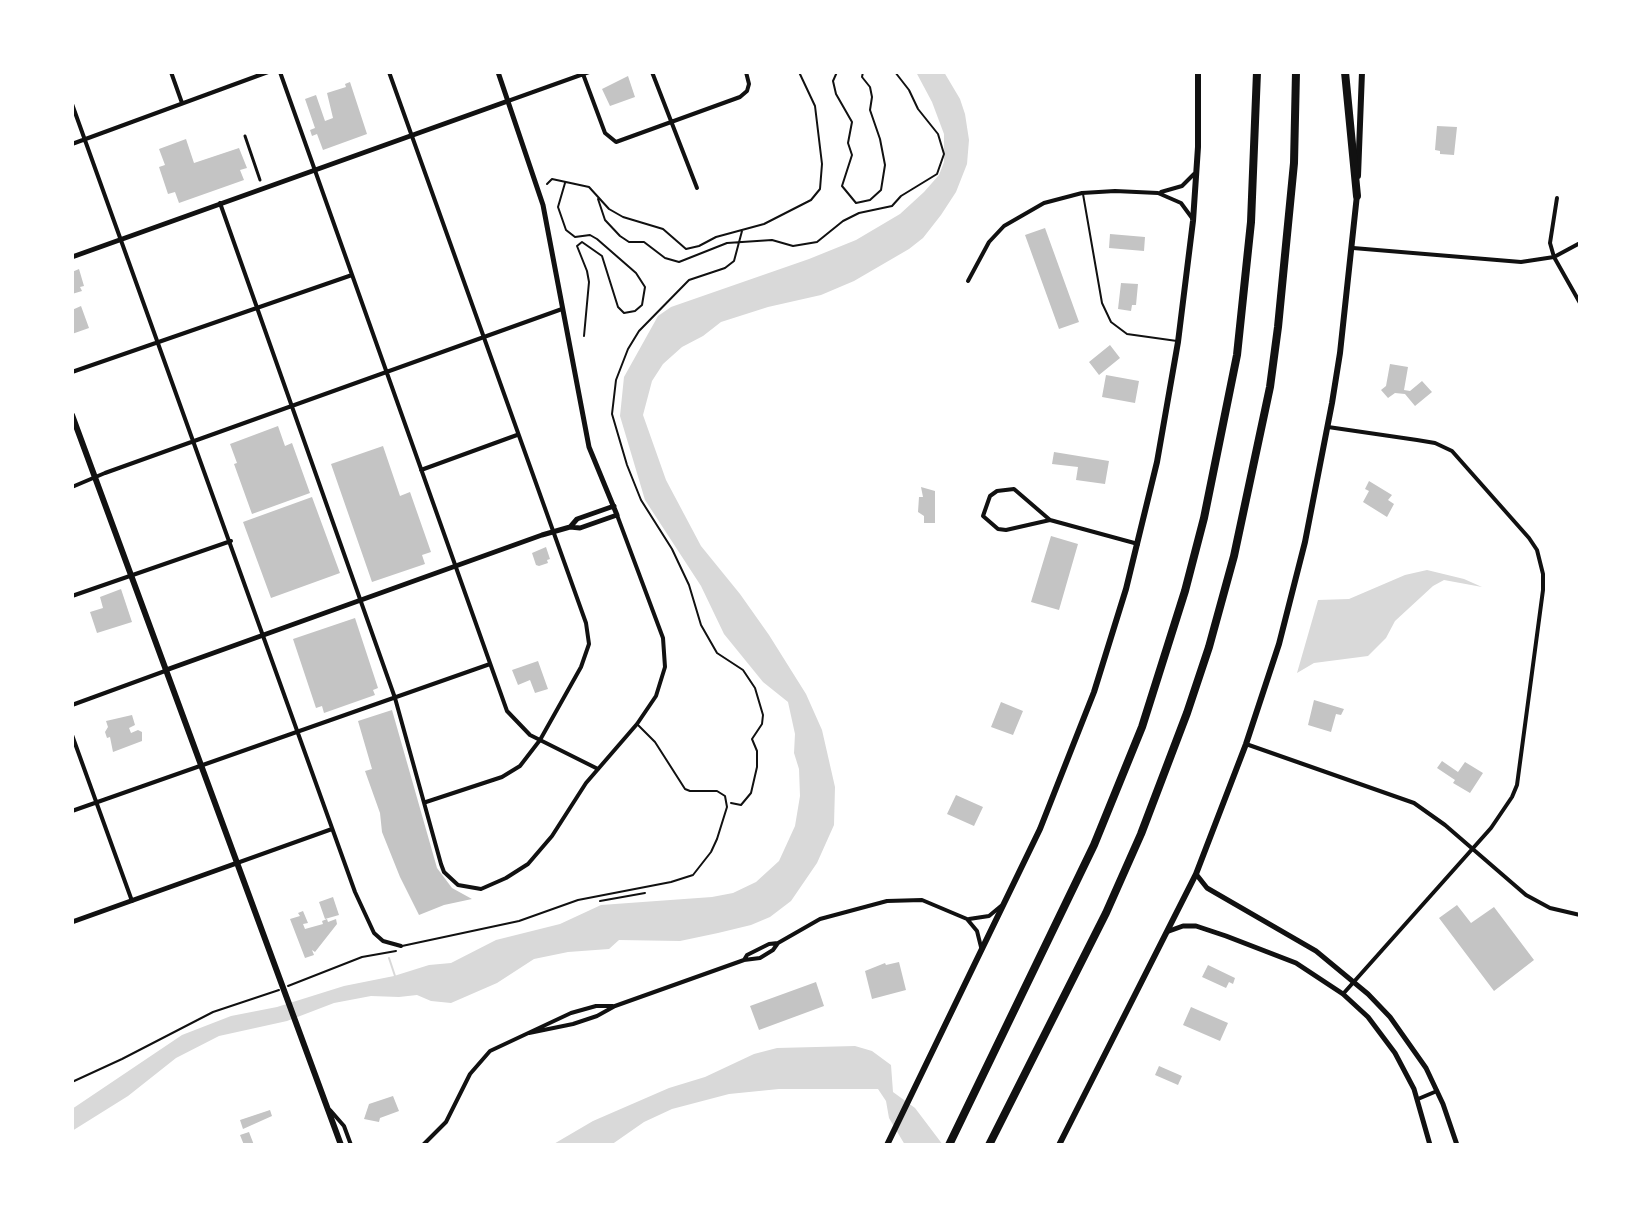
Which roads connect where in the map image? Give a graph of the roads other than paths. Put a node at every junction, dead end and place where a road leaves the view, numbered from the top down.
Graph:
1 (171, 72) edge
2 (268, 72) edge
3 (280, 72) edge
4 (389, 72) edge
5 (498, 72) edge
6 (652, 72) edge
7 (746, 72) edge
8 (1198, 72) edge
9 (1257, 72) edge
10 (1296, 72) edge
11 (1345, 72) edge
12 (1362, 72) edge
13 (586, 73) edge
14 (508, 101) junction
15 (182, 103) junction
16 (72, 104) edge
17 (674, 123) junction
18 (411, 135) junction
19 (245, 136) dead end
20 (85, 139) junction
21 (72, 144) edge
22 (1197, 168) junction
23 (314, 170) junction
24 (260, 180) dead end
25 (697, 188) dead end
26 (1082, 193) junction
27 (1158, 193) junction
28 (1357, 196) junction
29 (1557, 198) dead end
30 (220, 203) junction
31 (1193, 221) junction
32 (121, 239) junction
33 (1580, 243) edge
34 (1353, 248) junction
35 (72, 257) edge
36 (1554, 257) junction
37 (352, 275) junction
38 (968, 281) dead end
39 (1580, 303) edge
40 (257, 309) junction
41 (562, 309) junction
42 (483, 337) junction
43 (158, 342) junction
44 (1178, 342) junction
45 (72, 372) edge
46 (387, 373) junction
47 (291, 408) junction
48 (72, 415) edge
49 (1328, 427) junction
50 (518, 435) junction
51 (195, 441) junction
52 (421, 470) junction
53 (95, 479) junction
54 (72, 487) edge
55 (614, 506) junction
56 (617, 515) junction
57 (1050, 520) junction
58 (570, 527) junction
59 (552, 533) junction
60 (231, 541) junction
61 (1138, 544) junction
62 (455, 566) junction
63 (131, 576) junction
64 (72, 596) edge
65 (360, 601) junction
66 (263, 636) junction
67 (490, 664) junction
68 (165, 671) junction
69 (395, 698) junction
70 (72, 705) edge
71 (637, 724) junction
72 (298, 732) junction
73 (72, 735) edge
74 (540, 740) junction
75 (1246, 744) junction
76 (201, 765) junction
77 (598, 769) junction
78 (426, 802) junction
79 (96, 803) junction
80 (72, 811) edge
81 (333, 829) junction
82 (1472, 848) junction
83 (237, 863) junction
84 (1196, 874) junction
85 (132, 901) junction
86 (1005, 902) junction
87 (1580, 915) edge
88 (967, 919) junction
89 (72, 922) edge
90 (1169, 931) junction
91 (403, 948) joint
92 (981, 954) junction
93 (1355, 981) junction
94 (1343, 994) junction
95 (615, 1006) junction
96 (529, 1033) junction
97 (1437, 1091) junction
98 (1418, 1099) junction
99 (327, 1106) junction
100 (341, 1145) edge
101 (351, 1145) edge
102 (423, 1145) edge
103 (887, 1145) edge
104 (949, 1145) edge
105 (989, 1145) edge
106 (1059, 1145) edge
107 (1430, 1145) edge
108 (1457, 1145) edge

1 - 15 street
2 - 15 street
3 - 23 street
4 - 18 street
5 - 14 street
6 - 17 street
7 - 17 street
8 - 22 main road
9 - 104 highway
10 - 105 highway
11 - 28 highway
12 - 28 main road
13 - 14 street
13 - 17 street
14 - 18 street
14 - 41 street
15 - 20 street
16 - 20 street
17 - 25 street
18 - 23 street
18 - 42 street
19 - 24 street
20 - 21 street
20 - 32 street
22 - 27 street
22 - 31 main road
23 - 30 street
23 - 37 street
26 - 27 street
26 - 38 street
26 - 44 lane
27 - 31 street
28 - 34 main road
29 - 36 street
30 - 32 street
30 - 40 street
31 - 44 main road
32 - 35 street
32 - 43 street
33 - 36 street
34 - 36 street
34 - 49 main road
36 - 39 street
37 - 40 street
37 - 46 street
40 - 43 street
40 - 47 street
41 - 42 street
41 - 55 street
42 - 46 street
42 - 50 street
43 - 45 street
43 - 51 street
44 - 61 main road
46 - 47 street
46 - 52 street
47 - 51 street
47 - 65 street
48 - 53 main road
49 - 75 main road
49 - 82 street
50 - 52 street
50 - 59 street
51 - 53 street
51 - 60 street
52 - 62 street
53 - 54 street
53 - 63 main road
55 - 56 street
55 - 58 street
56 - 58 street
56 - 71 street
57 - 57 street
57 - 61 street
58 - 59 street
59 - 62 street
59 - 74 street
60 - 63 street
60 - 66 street
61 - 86 main road
62 - 65 street
62 - 67 street
63 - 64 street
63 - 68 main road
65 - 66 street
65 - 69 street
66 - 68 street
66 - 72 street
67 - 69 street
67 - 74 street
68 - 70 street
68 - 76 main road
69 - 72 street
69 - 78 street
71 - 77 street
71 - 91 lane
72 - 76 street
72 - 81 street
73 - 79 street
74 - 77 street
74 - 78 street
75 - 82 street
75 - 84 main road
76 - 79 street
76 - 83 main road
77 - 78 street
79 - 80 street
79 - 85 street
81 - 83 street
81 - 91 street
82 - 87 street
82 - 93 street
83 - 85 street
83 - 99 main road
84 - 90 main road
84 - 93 street
85 - 89 street
86 - 88 street
86 - 92 main road
88 - 92 street
88 - 95 street
90 - 94 street
90 - 106 main road
92 - 103 main road
93 - 94 street
93 - 97 street
94 - 98 street
95 - 96 street
95 - 96 street
96 - 102 street
97 - 98 street
97 - 108 street
98 - 107 street
99 - 100 main road
99 - 101 street

